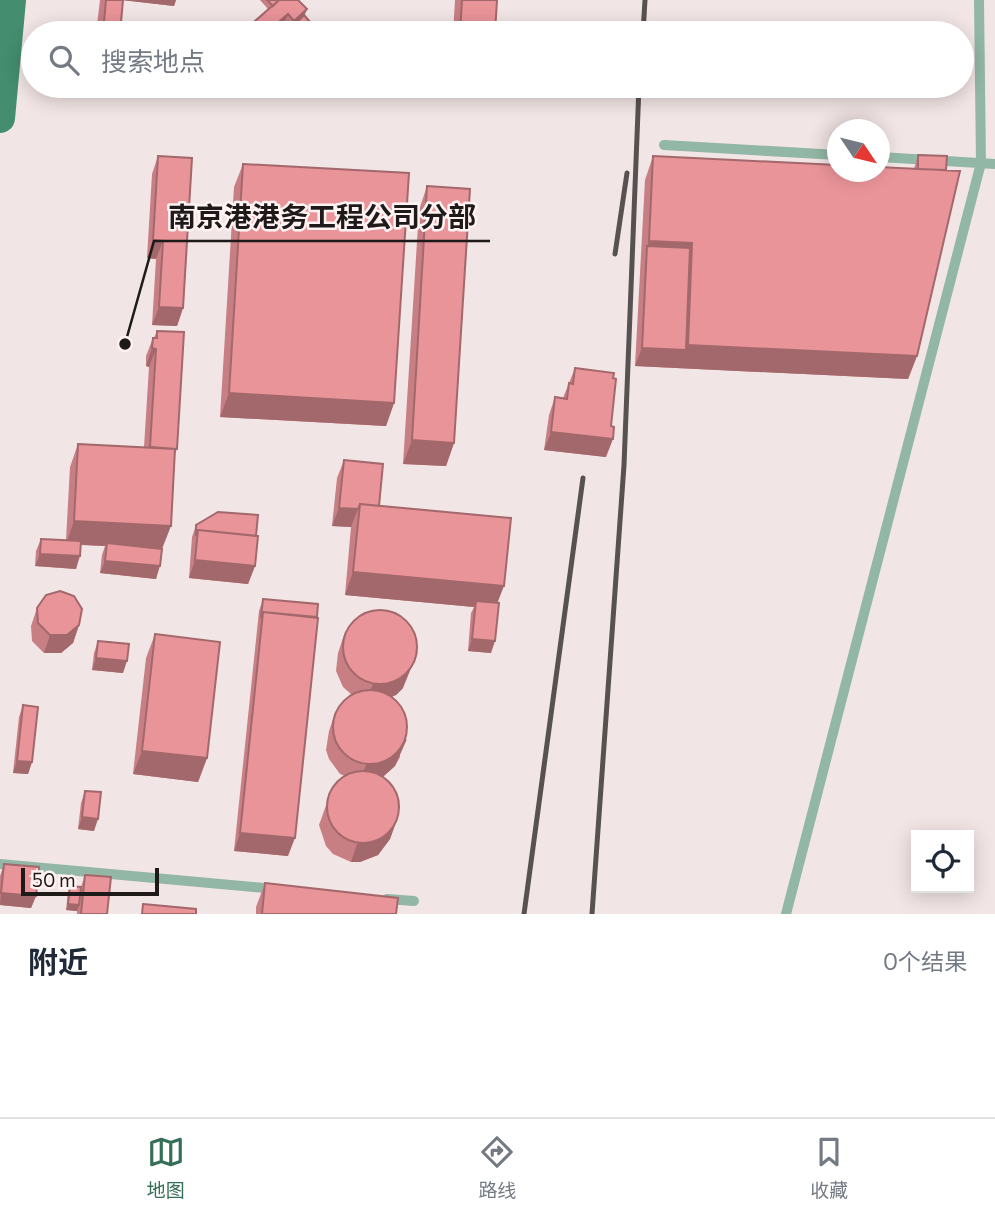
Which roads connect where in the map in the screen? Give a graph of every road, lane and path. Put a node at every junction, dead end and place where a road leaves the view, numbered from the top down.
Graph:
1 (11, 0) edge
2 (979, 0) edge
3 (0, 118) edge
4 (664, 145) dead end
5 (827, 154) edge
6 (890, 158) edge
7 (981, 163) junction
8 (995, 164) edge
9 (0, 864) edge
10 (290, 890) edge
11 (373, 897) edge
12 (414, 901) dead end
13 (786, 914) edge

1 - 3 main road
2 - 7 lane
4 - 5 lane
6 - 7 lane
7 - 8 lane
7 - 13 lane
9 - 10 lane
11 - 12 lane

